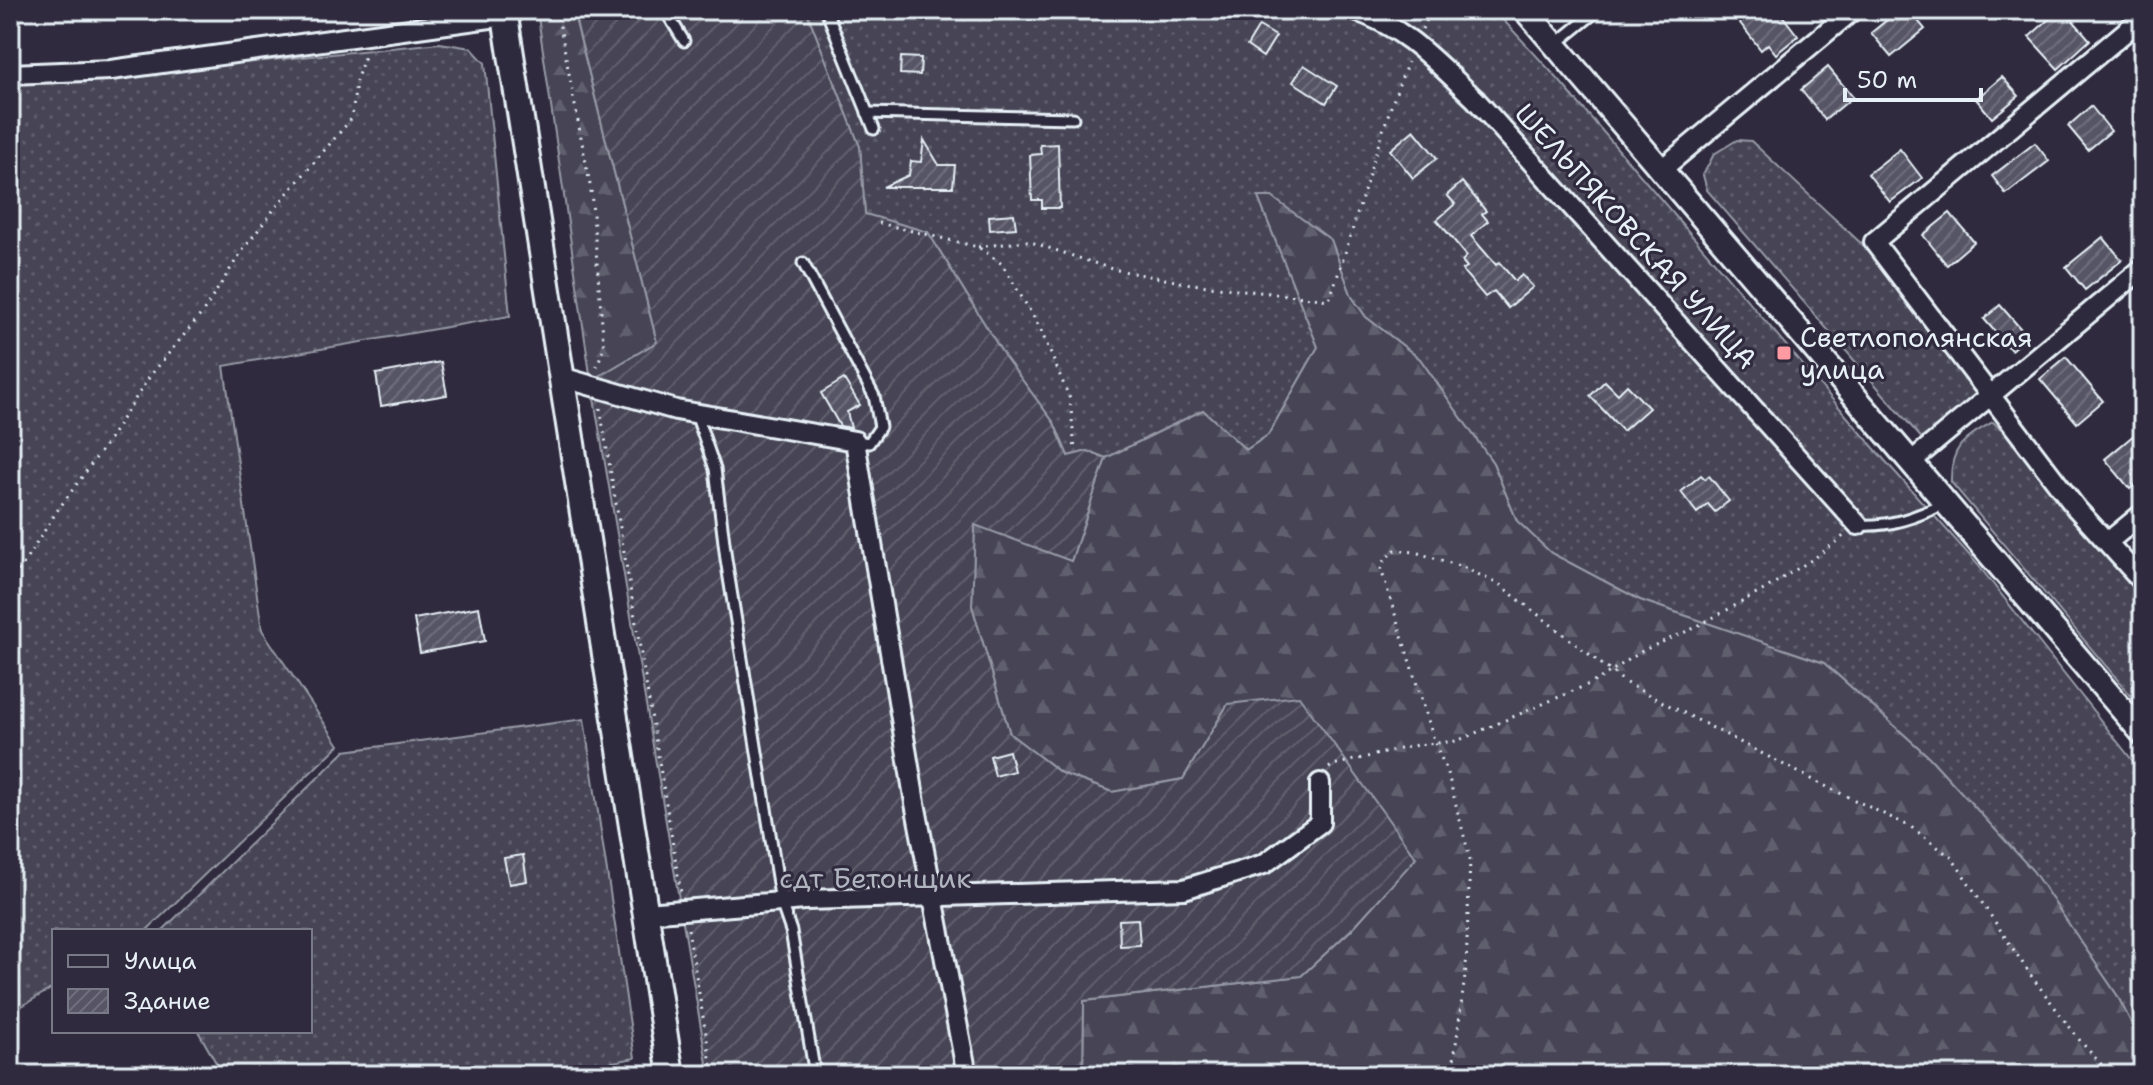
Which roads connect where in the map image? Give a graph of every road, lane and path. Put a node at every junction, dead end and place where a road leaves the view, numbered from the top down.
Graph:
1 (557, 10) edge
2 (665, 10) edge
3 (826, 10) edge
4 (1352, 10) edge
5 (1432, 10) edge
6 (1525, 10) edge
7 (1598, 10) edge
8 (1853, 10) edge
9 (504, 13) edge
10 (2143, 17) edge
11 (377, 34) junction
12 (684, 41) dead end
13 (1415, 44) junction
14 (1556, 44) junction
15 (10, 74) edge
16 (867, 113) junction
17 (1073, 118) dead end
18 (874, 129) dead end
19 (1662, 169) junction
20 (879, 223) dead end
21 (978, 247) junction
22 (803, 263) dead end
23 (2143, 268) edge
24 (561, 377) junction
25 (597, 388) junction
26 (1992, 396) junction
27 (696, 414) junction
28 (855, 441) junction
29 (1075, 450) dead end
30 (1912, 461) junction
31 (1946, 503) junction
32 (2143, 513) edge
33 (1858, 525) junction
34 (2109, 541) junction
35 (2143, 582) edge
36 (10, 585) edge
37 (1610, 671) junction
38 (2143, 734) edge
39 (1435, 743) junction
40 (1320, 783) joint
41 (933, 895) junction
42 (781, 902) junction
43 (684, 909) junction
44 (646, 913) junction
45 (671, 1075) edge
46 (713, 1075) edge
47 (815, 1075) edge
48 (967, 1075) edge
49 (1452, 1075) edge
50 (2111, 1075) edge

1 - 25 path
2 - 12 lane
3 - 16 lane
4 - 13 street, ШЕЛЬПЯКОВСКАЯ УЛИЦА
5 - 13 path
6 - 14 street
7 - 14 lane
8 - 19 street
9 - 11 street
9 - 24 main road
10 - 26 street
11 - 15 street
11 - 36 path
13 - 21 path
13 - 33 street, ШЕЛЬПЯКОВСКАЯ УЛИЦА
14 - 19 street
16 - 17 lane
16 - 18 lane
19 - 30 street
20 - 21 path
21 - 29 path
22 - 28 lane
23 - 26 street
24 - 25 street
24 - 44 main road
25 - 27 street
25 - 43 path
26 - 30 street
26 - 34 street
27 - 28 street
27 - 42 lane
28 - 41 street
30 - 31 street
31 - 33 lane
31 - 38 street
32 - 34 street
33 - 37 path
34 - 35 street
37 - 39 path
37 - 39 path
37 - 50 path
39 - 40 path
39 - 49 path
40 - 41 street
41 - 42 street
41 - 48 street
42 - 43 street
42 - 47 lane
43 - 44 street
43 - 46 path
44 - 45 main road

